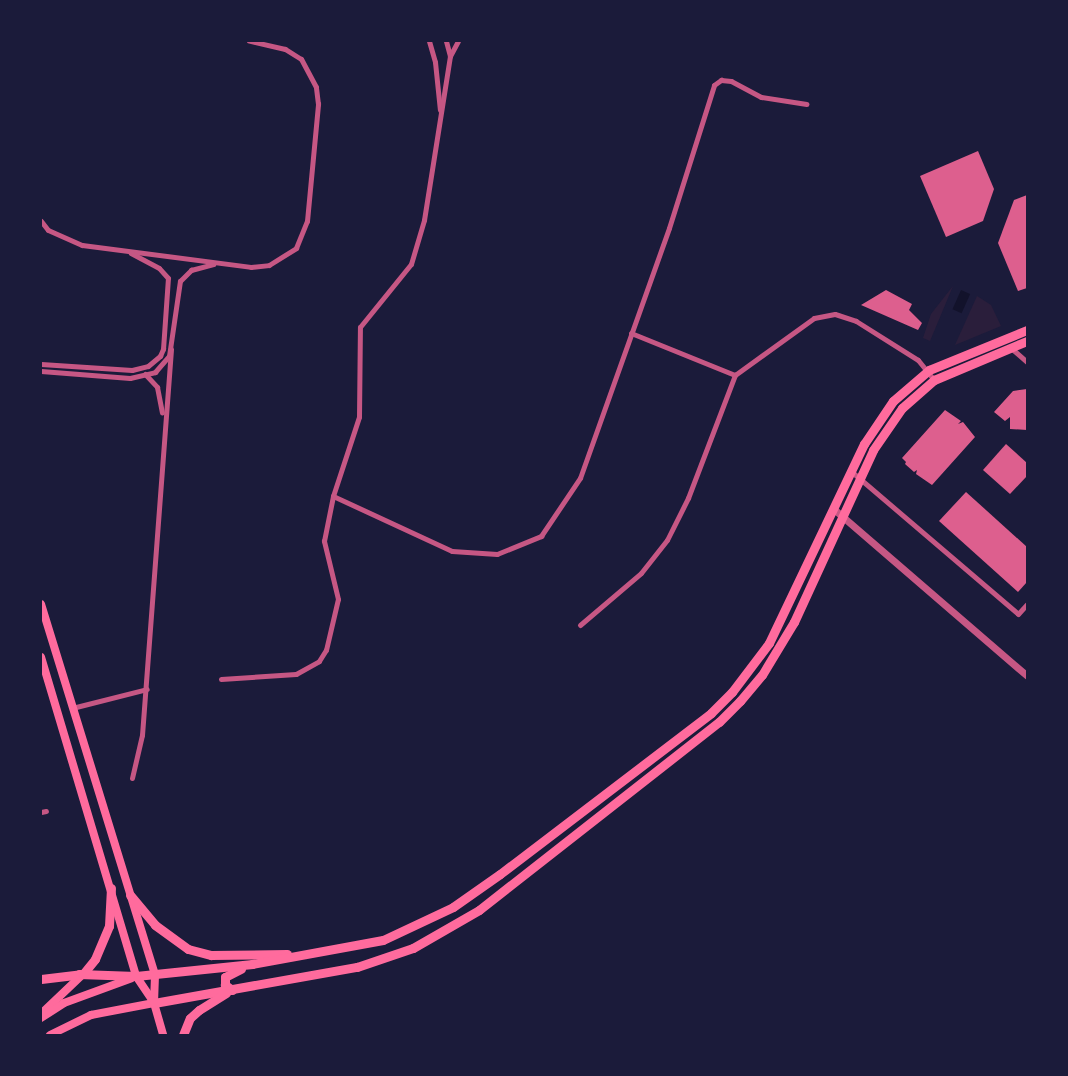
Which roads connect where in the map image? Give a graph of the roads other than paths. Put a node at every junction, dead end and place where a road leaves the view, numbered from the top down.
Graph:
1 (249, 41) edge
2 (429, 41) edge
3 (446, 41) edge
4 (458, 41) edge
5 (450, 56) junction
6 (806, 104) dead end
7 (441, 119) junction
8 (41, 222) edge
9 (126, 251) junction
10 (221, 263) junction
11 (1027, 330) edge
12 (631, 333) junction
13 (1027, 341) edge
14 (1011, 348) junction
15 (171, 349) junction
16 (1027, 362) edge
17 (41, 364) edge
18 (132, 370) junction
19 (929, 370) junction
20 (41, 371) edge
21 (148, 375) junction
22 (735, 375) junction
23 (934, 380) junction
24 (163, 428) junction
25 (852, 472) junction
26 (860, 479) junction
27 (333, 496) junction
28 (834, 510) junction
29 (843, 516) junction
30 (41, 604) edge
31 (1027, 604) edge
32 (580, 625) dead end
33 (41, 657) edge
34 (1027, 676) edge
35 (221, 679) dead end
36 (146, 689) junction
37 (71, 708) junction
38 (132, 778) dead end
39 (111, 888) junction
40 (130, 895) junction
41 (320, 954) junction
42 (252, 964) junction
43 (41, 973) edge
44 (83, 974) junction
45 (154, 975) junction
46 (136, 976) junction
47 (41, 980) edge
48 (232, 990) junction
49 (154, 1003) junction
50 (41, 1014) edge
51 (41, 1018) edge
52 (50, 1035) edge
53 (163, 1035) edge
54 (182, 1035) edge

1 - 10 street
2 - 7 street
3 - 5 street
4 - 5 street
5 - 7 street
6 - 12 street
7 - 27 street
8 - 9 street
9 - 10 street
9 - 18 street
10 - 15 street
11 - 19 main road
12 - 22 street
12 - 27 street
13 - 14 main road
14 - 16 street
14 - 23 main road
15 - 21 street
15 - 24 street
17 - 18 street
18 - 21 street
19 - 22 street
19 - 23 street
19 - 25 main road
20 - 21 street
21 - 24 street
22 - 32 street
23 - 26 main road
24 - 36 street
25 - 26 street
25 - 28 main road
26 - 29 main road
26 - 31 street
27 - 35 street
28 - 29 street
28 - 41 main road
29 - 34 street
29 - 48 main road
30 - 37 main road
33 - 39 main road
36 - 37 street
36 - 38 street
37 - 40 main road
39 - 44 main road
39 - 46 main road
40 - 41 main road
40 - 45 main road
41 - 42 main road
42 - 45 main road
42 - 48 main road
43 - 44 main road
44 - 46 main road
44 - 47 main road
44 - 50 main road
45 - 46 main road
45 - 49 main road
46 - 49 main road
46 - 51 main road
48 - 49 main road
48 - 54 main road
49 - 52 main road
49 - 53 main road

